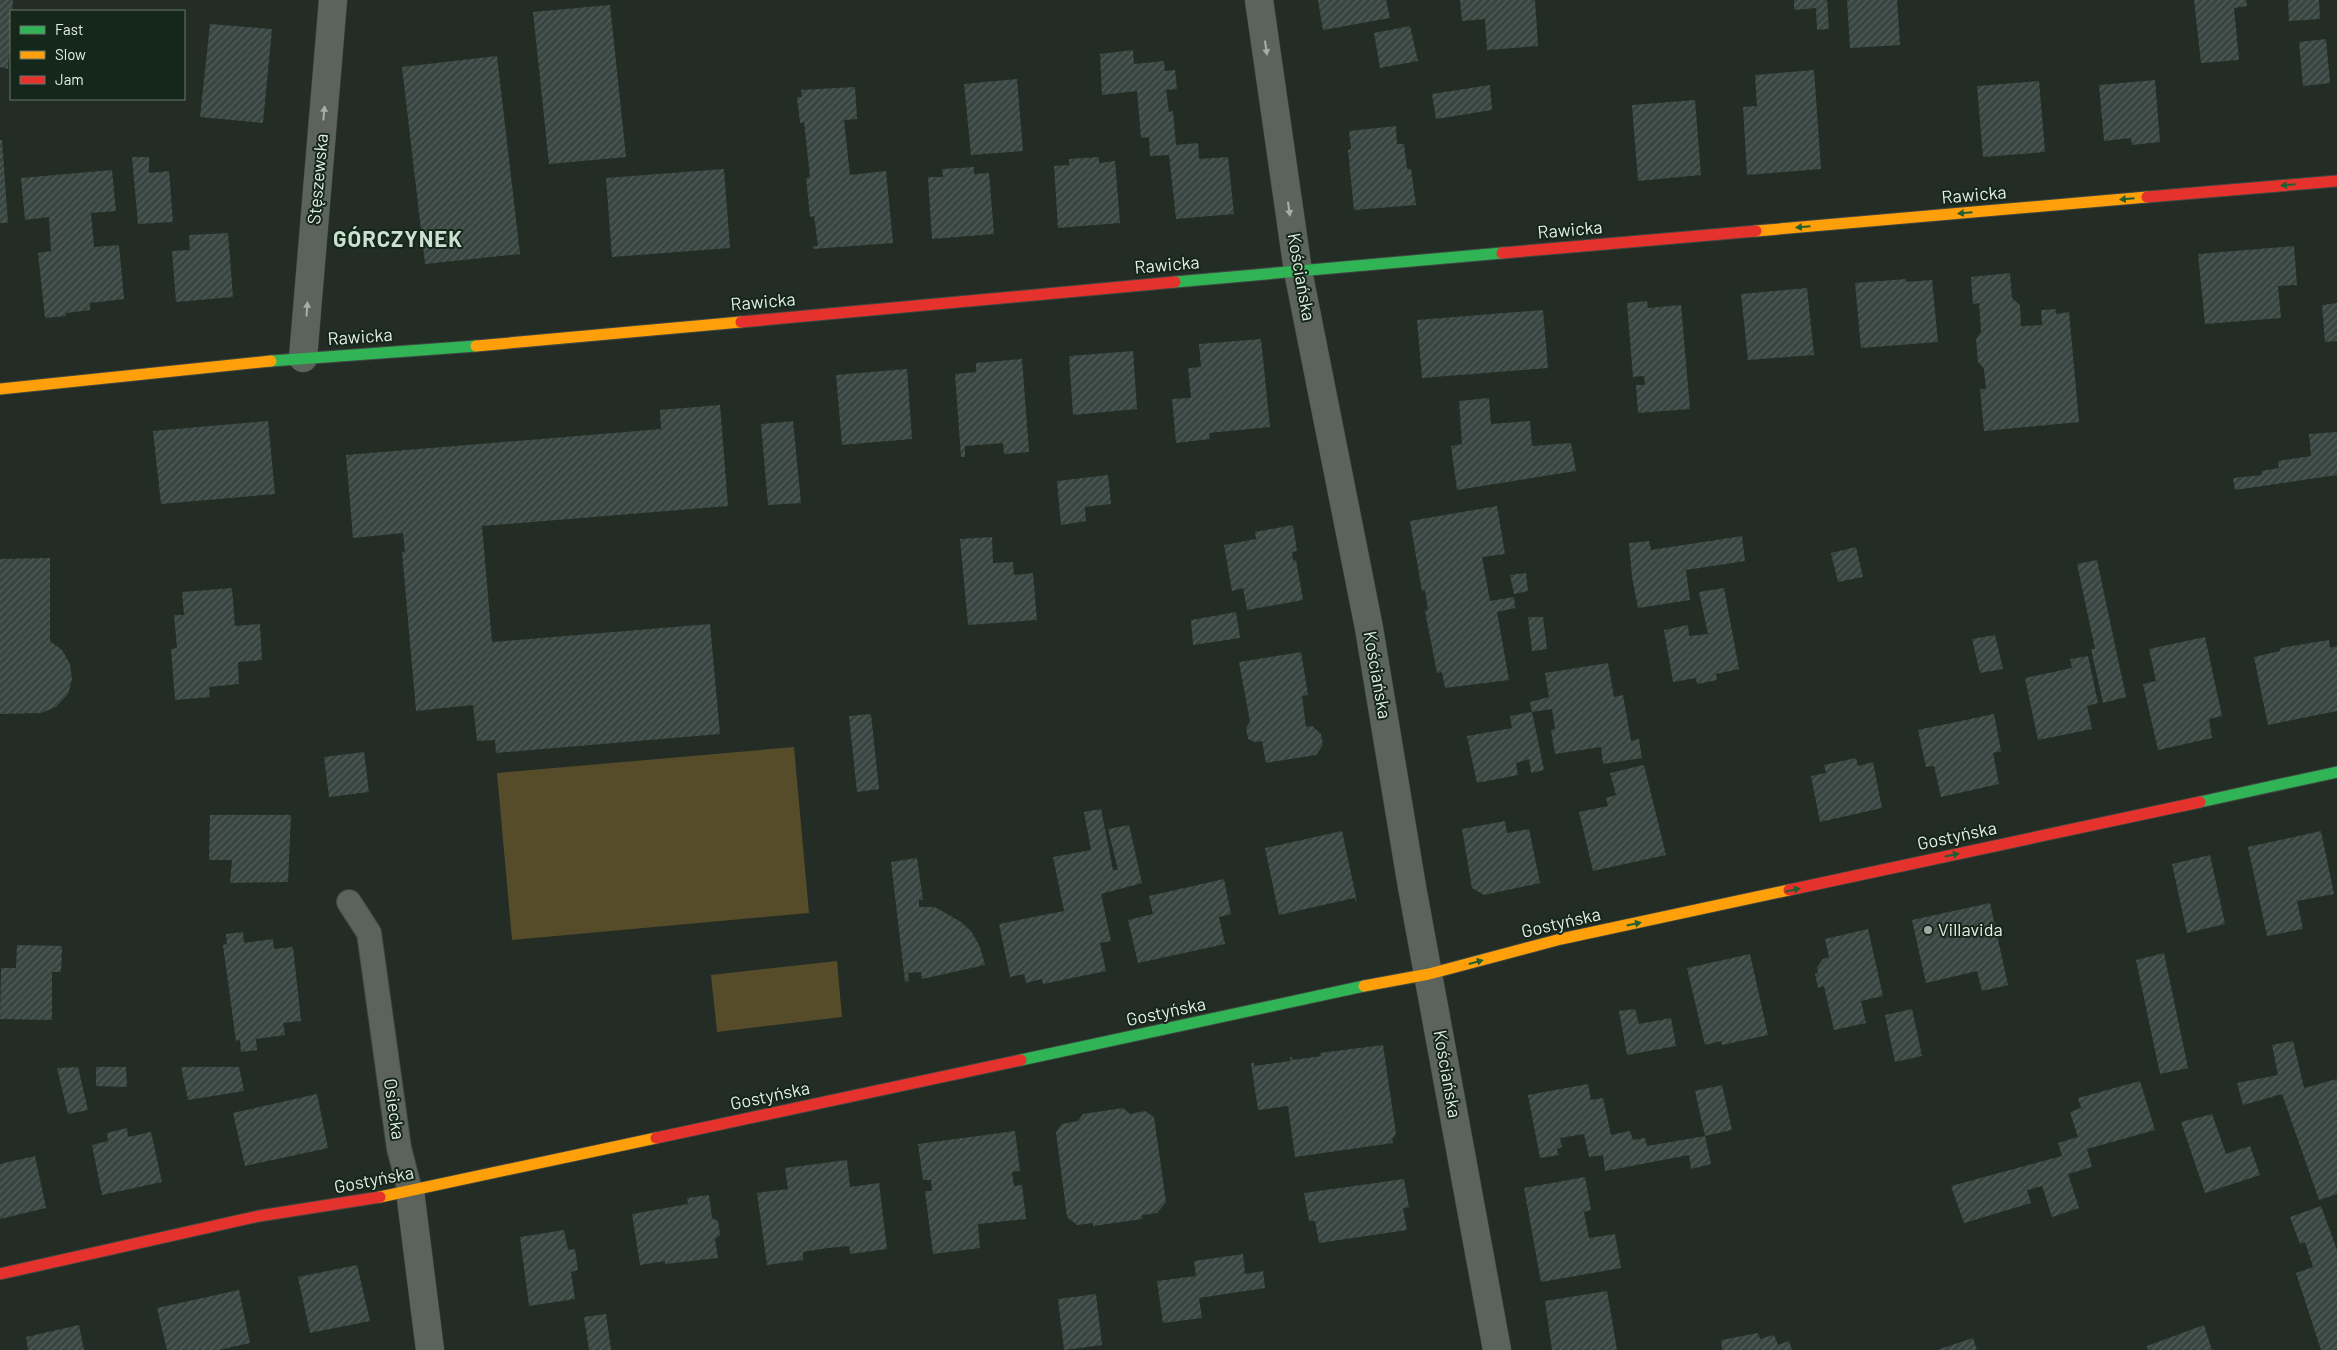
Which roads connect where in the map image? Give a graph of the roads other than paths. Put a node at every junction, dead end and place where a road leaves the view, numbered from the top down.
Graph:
1 (333, 0) edge
2 (1259, 0) edge
3 (2337, 181) edge
4 (1298, 271) junction
5 (303, 358) junction
6 (0, 389) edge
7 (2337, 772) edge
8 (349, 902) dead end
9 (1429, 974) junction
10 (410, 1191) junction
11 (0, 1274) edge
12 (430, 1350) edge
13 (1497, 1350) edge

5 -> 1 street, Stęszewska
2 -> 4 street, Kościańska
3 -> 4 street, Rawicka
4 - 5 street, Rawicka
4 - 9 street, Kościańska
5 - 6 street, Rawicka
9 -> 7 street, Gostyńska
8 - 10 lane, Osiecka
9 - 10 street, Gostyńska
9 - 13 street, Kościańska
10 - 11 street, Gostyńska
10 - 12 street, Osiecka

